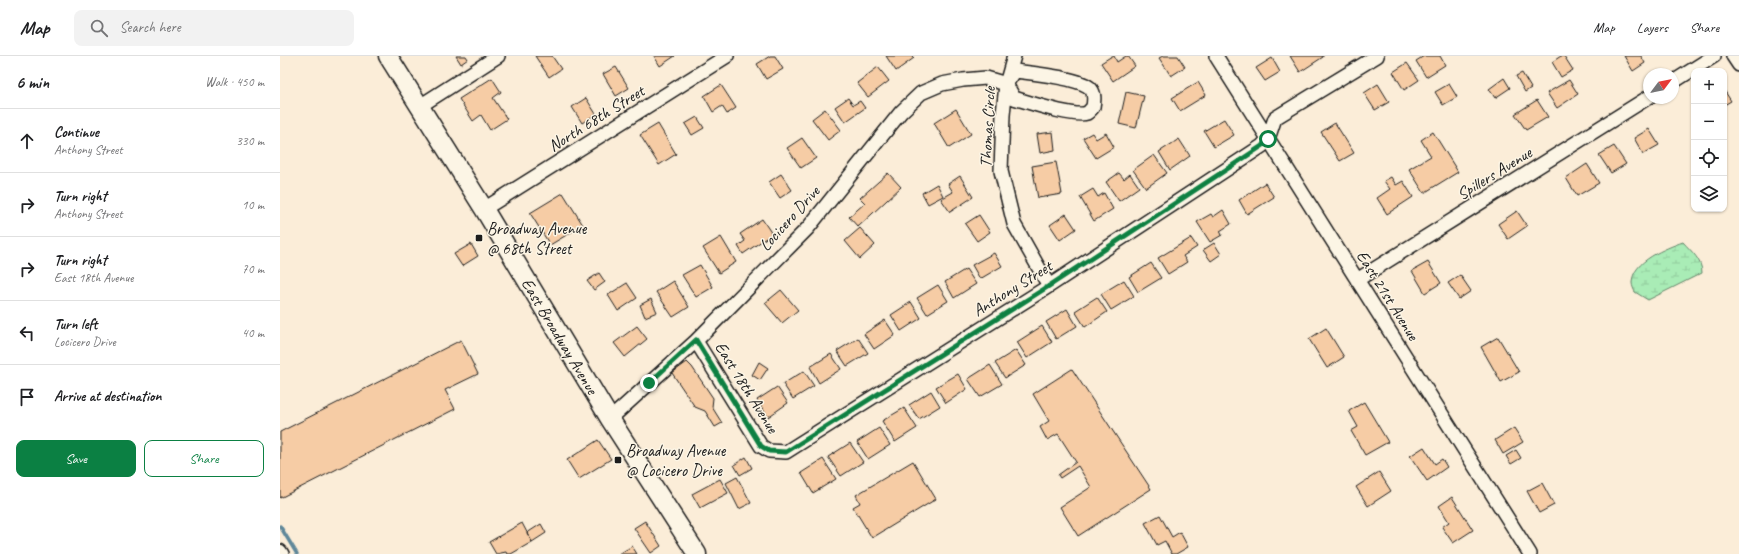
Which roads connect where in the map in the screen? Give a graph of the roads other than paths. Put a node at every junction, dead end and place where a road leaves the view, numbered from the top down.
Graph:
1 (388, 56) edge
2 (498, 56) edge
3 (727, 56) edge
4 (1014, 56) edge
5 (1216, 56) edge
6 (1377, 56) edge
7 (1714, 56) edge
8 (1733, 56) edge
9 (1739, 66) edge
10 (1679, 78) edge
11 (1006, 84) junction
12 (1643, 101) edge
13 (420, 106) junction
14 (1268, 139) junction
15 (484, 210) junction
16 (1358, 280) junction
17 (1049, 286) junction
18 (696, 340) junction
19 (610, 419) junction
20 (769, 451) joint
21 (280, 551) edge
22 (282, 554) edge
23 (697, 554) edge
24 (1530, 554) edge

1 - 13 main road, East Broadway Avenue
2 - 13 street
3 - 15 street, North 68th Street
4 - 11 street, Thomas Circle
5 - 14 street, East 21st Avenue
6 - 14 street
7 - 10 street
8 - 9 street
11 - 11 street
11 - 17 street, Thomas Circle
11 - 18 street, Locicero Drive
12 - 16 street, Spillers Avenue
13 - 15 main road, East Broadway Avenue
14 - 16 street, East 21st Avenue
14 - 17 street, Anthony Street
15 - 19 main road, East Broadway Avenue
16 - 24 street, East 21st Avenue
17 - 20 street, Anthony Street
18 - 19 street, Locicero Drive
18 - 20 street, East 18th Avenue
19 - 23 main road, East Broadway Avenue
21 - 22 street

